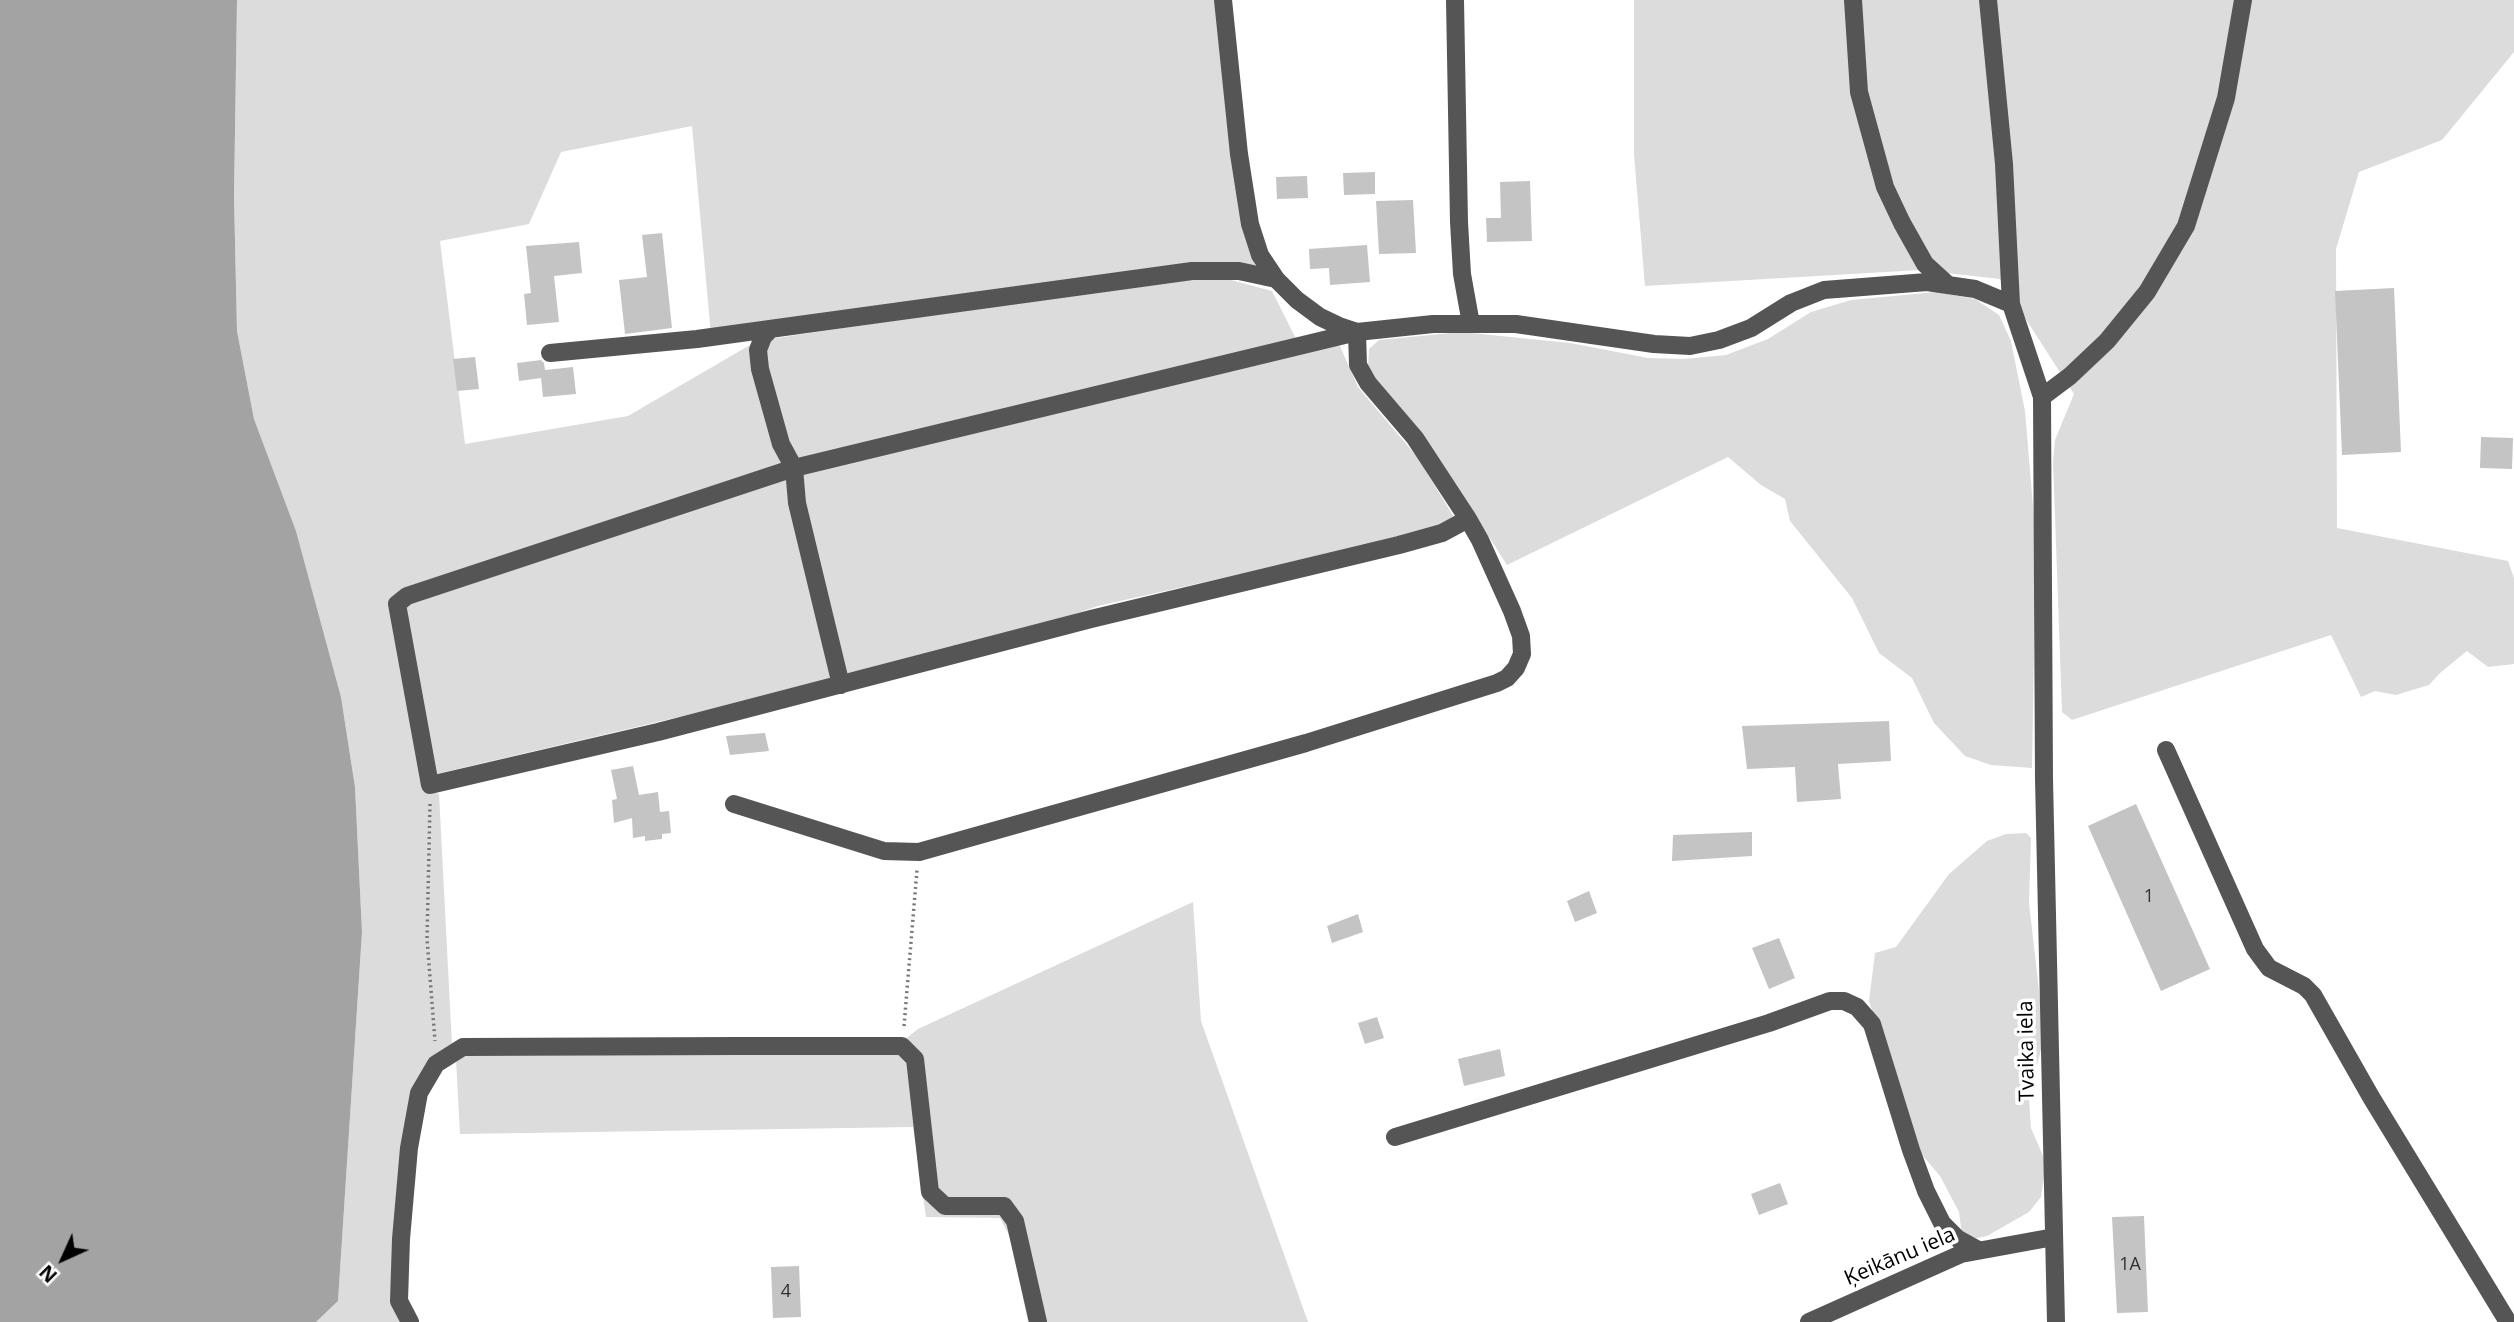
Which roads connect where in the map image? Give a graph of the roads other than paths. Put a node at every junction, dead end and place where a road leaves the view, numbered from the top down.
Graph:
1 (1223, 0) edge
2 (1455, 0) edge
3 (1853, 0) edge
4 (1988, 0) edge
5 (2243, 0) edge
6 (1276, 279) junction
7 (1947, 284) junction
8 (2011, 303) junction
9 (1471, 324) junction
10 (771, 329) junction
11 (1357, 332) junction
12 (550, 353) dead end
13 (2042, 397) junction
14 (794, 468) junction
15 (1468, 519) junction
16 (841, 685) junction
17 (2166, 750) dead end
18 (734, 804) dead end
19 (1395, 1137) dead end
20 (2054, 1237) junction
21 (1978, 1250) junction
22 (410, 1322) edge
23 (1038, 1322) edge
24 (1809, 1322) edge
25 (2056, 1322) edge
26 (2508, 1322) edge

1 - 6 street
2 - 9 street
3 - 7 street
4 - 8 street, Tvaika iela
5 - 13 street
6 - 10 street
6 - 11 street
7 - 8 street
7 - 9 street
8 - 13 street, Tvaika iela
9 - 11 street
10 - 12 street
10 - 14 street
11 - 14 street
11 - 15 street
13 - 20 street, Tvaika iela
14 - 16 street
14 - 16 street
15 - 16 street
15 - 18 street
17 - 26 street
19 - 21 street
20 - 21 street, Ķeikānu iela
20 - 25 street, Tvaika iela
21 - 24 street, Ķeikānu iela
22 - 23 street

